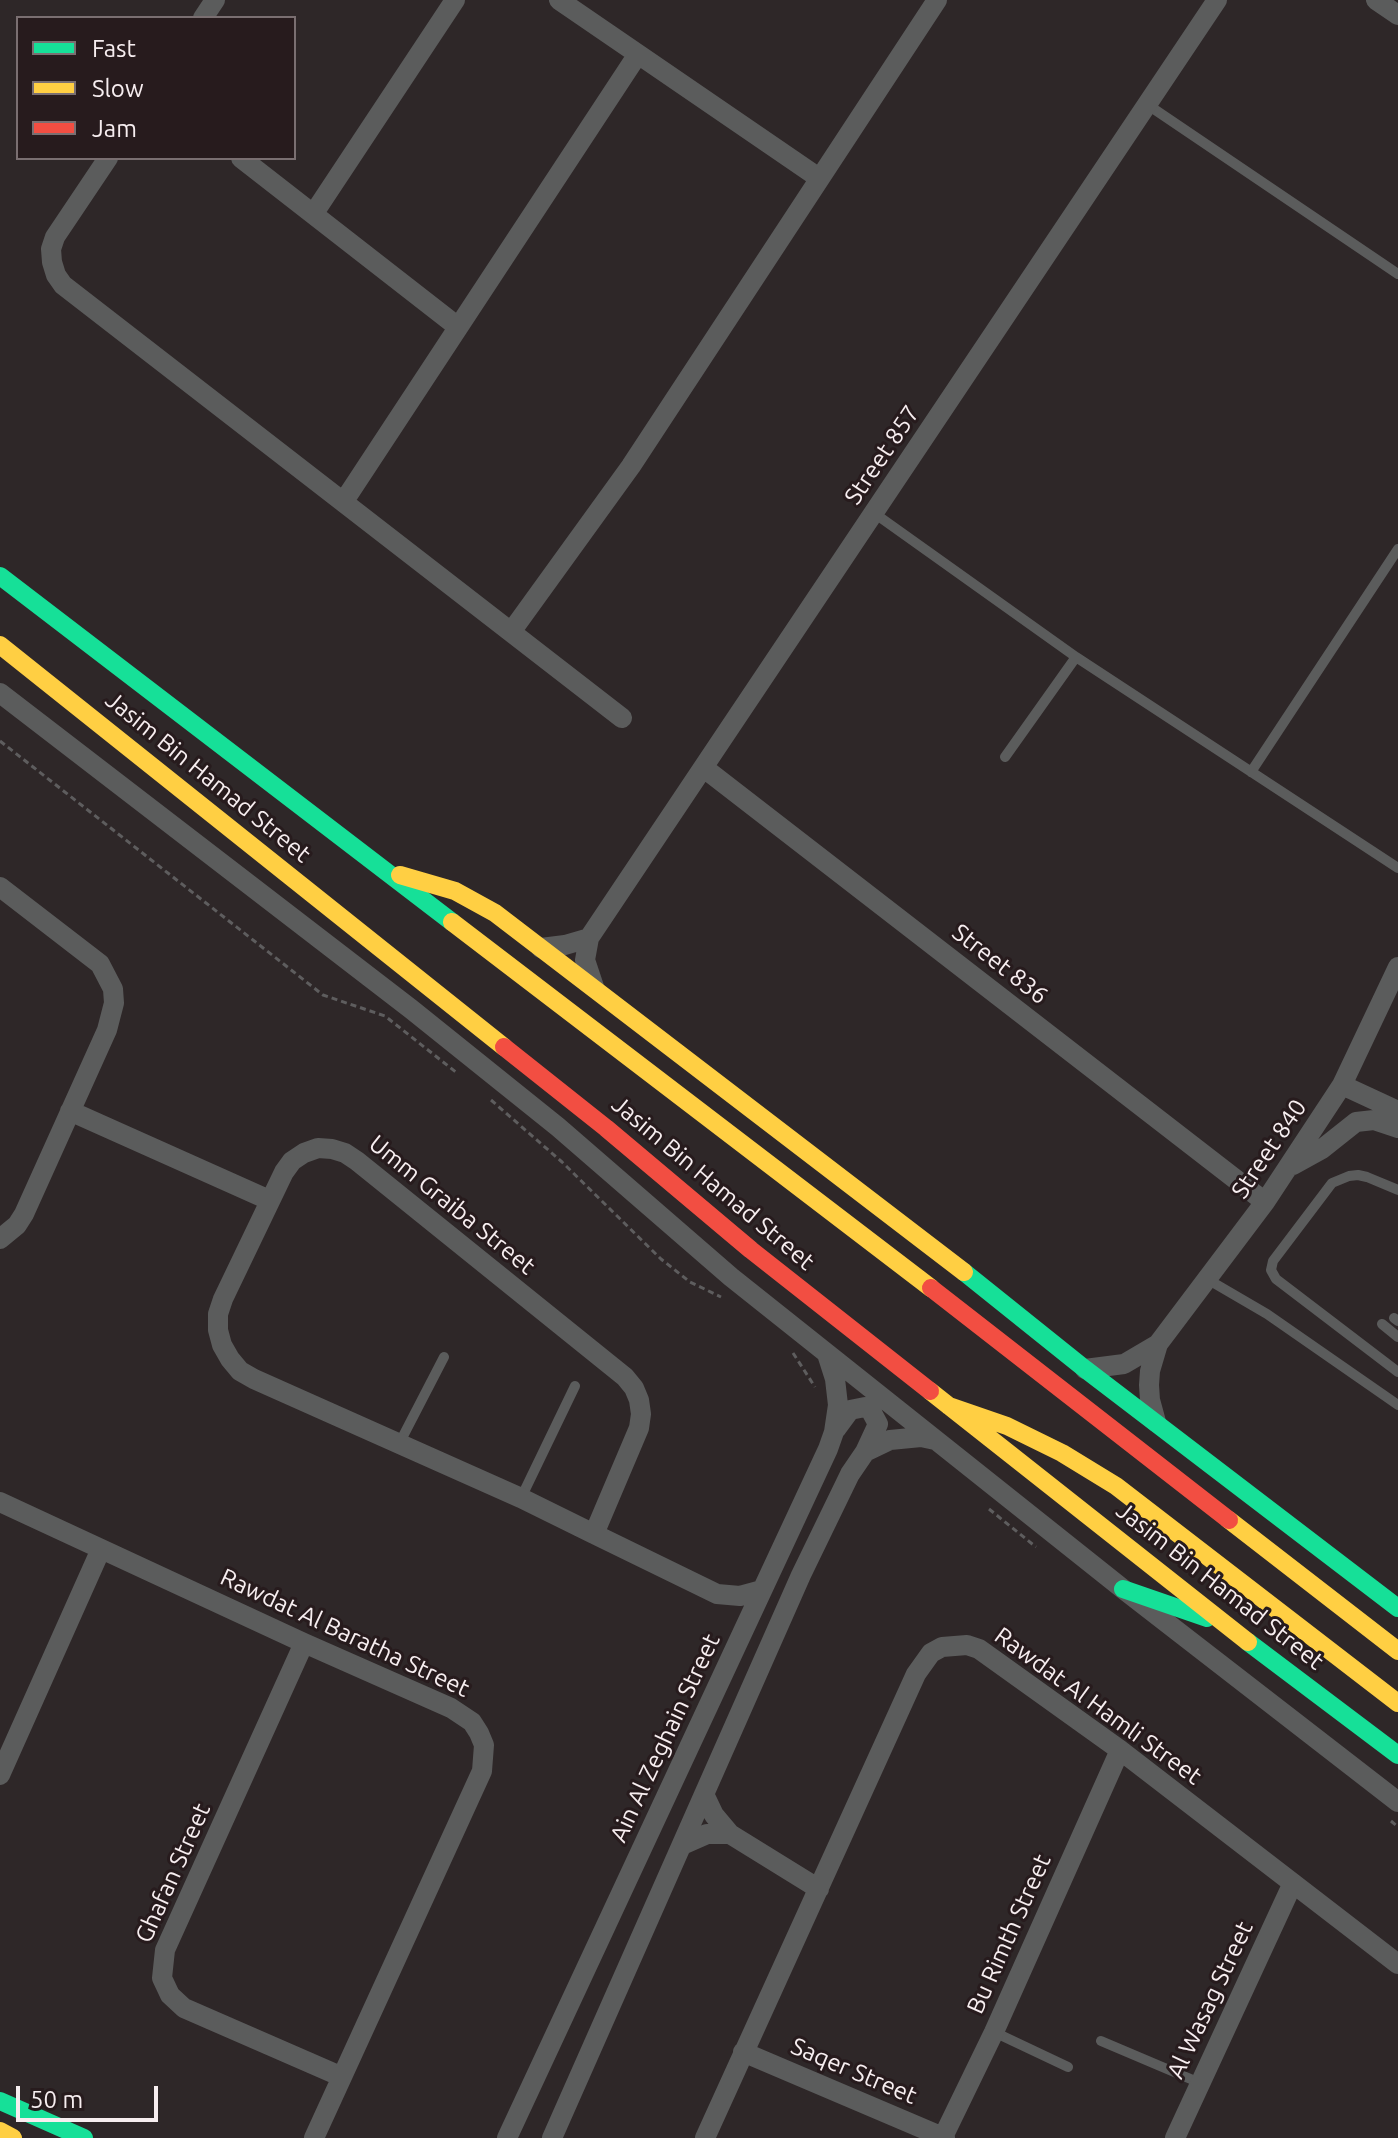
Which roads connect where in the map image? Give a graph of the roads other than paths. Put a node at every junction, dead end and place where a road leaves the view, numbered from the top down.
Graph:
1 (455, 0) edge
2 (559, 0) edge
3 (1217, 0) edge
4 (1376, 0) edge
5 (935, 1) edge
6 (1398, 15) edge
7 (638, 54) junction
8 (1148, 105) junction
9 (107, 160) edge
10 (244, 160) edge
11 (819, 178) junction
12 (314, 213) junction
13 (1398, 274) edge
14 (458, 327) junction
15 (344, 501) junction
16 (874, 513) junction
17 (1398, 549) edge
18 (0, 576) edge
19 (511, 632) junction
20 (0, 645) edge
21 (1076, 657) junction
22 (0, 693) edge
23 (622, 718) dead end
24 (1005, 757) dead end
25 (704, 768) junction
26 (1251, 772) junction
27 (1398, 868) edge
28 (390, 873) junction
29 (0, 887) edge
30 (589, 938) junction
31 (541, 948) junction
32 (1398, 967) edge
33 (597, 991) junction
34 (1342, 1085) junction
35 (70, 1111) junction
36 (1398, 1111) edge
37 (1398, 1128) edge
38 (1289, 1167) junction
39 (1398, 1190) edge
40 (269, 1200) junction
41 (1265, 1202) junction
42 (0, 1239) edge
43 (895, 1261) junction
44 (1207, 1279) junction
45 (1382, 1324) dead end
46 (1033, 1327) junction
47 (1398, 1337) edge
48 (1158, 1344) junction
49 (827, 1354) junction
50 (444, 1357) dead end
51 (1085, 1369) junction
52 (1398, 1372) edge
53 (575, 1386) dead end
54 (1398, 1405) edge
55 (949, 1406) junction
56 (1156, 1422) junction
57 (834, 1432) junction
58 (935, 1440) junction
59 (399, 1444) junction
60 (865, 1452) junction
61 (1212, 1466) junction
62 (521, 1498) junction
63 (0, 1502) edge
64 (1241, 1529) junction
65 (594, 1534) junction
66 (101, 1549) junction
67 (1123, 1589) junction
68 (762, 1590) junction
69 (717, 1594) junction
70 (1398, 1608) edge
71 (1223, 1623) junction
72 (743, 1631) junction
73 (304, 1643) junction
74 (1398, 1651) edge
75 (1398, 1703) edge
76 (1120, 1750) junction
77 (1398, 1755) edge
78 (0, 1775) edge
79 (704, 1794) junction
80 (1398, 1802) edge
81 (730, 1834) junction
82 (682, 1845) junction
83 (1292, 1885) junction
84 (819, 1889) junction
85 (1398, 1964) edge
86 (994, 2032) junction
87 (1101, 2041) dead end
88 (743, 2052) junction
89 (1068, 2067) dead end
90 (340, 2076) junction
91 (1200, 2083) junction
92 (1, 2104) edge
93 (0, 2131) edge
94 (13, 2138) edge
95 (84, 2138) edge
96 (314, 2138) edge
97 (507, 2138) edge
98 (552, 2138) edge
99 (705, 2138) edge
100 (944, 2138) edge
101 (1175, 2138) edge

1 - 12 street
2 - 7 street
3 - 8 street, Street 857
4 - 6 street
5 - 11 street
7 - 11 street
7 - 14 street
8 - 13 lane
8 - 16 street, Street 857
9 - 15 street
10 - 12 street
11 - 19 street
12 - 14 street
14 - 15 street
15 - 19 street
16 - 21 lane
16 - 25 street, Street 857
17 - 26 lane
18 - 28 main road, Jasim Bin Hamad Street
19 - 23 street
20 - 55 main road, Jasim Bin Hamad Street
21 - 24 lane
21 - 26 lane
22 - 49 street
25 - 30 street, Street 857
25 - 41 street, Street 836
26 - 27 lane
28 - 31 main road, Jasim Bin Hamad Street
28 - 43 main road, Jasim Bin Hamad Street
29 - 35 street
30 - 31 street
30 - 33 street
31 - 33 main road, Jasim Bin Hamad Street
32 - 34 street, Street 840
33 - 46 main road, Jasim Bin Hamad Street
34 - 36 street
34 - 38 street, Street 840
35 - 40 street
35 - 42 street
37 - 38 street
38 - 41 street, Street 840
39 - 52 lane
40 - 59 street, Umm Graiba Street
40 - 65 street, Umm Graiba Street
41 - 44 street, Street 840
43 - 46 main road
43 - 64 main road, Jasim Bin Hamad Street
44 - 48 street, Street 840
44 - 54 lane
45 - 47 lane
46 - 51 main road, Jasim Bin Hamad Street
48 - 51 street, Street 840
48 - 56 street, Street 840
49 - 57 street, Ain Al Zeghain Street
49 - 58 street
50 - 59 lane
51 - 56 main road, Jasim Bin Hamad Street
53 - 62 lane
55 - 71 main road, Jasim Bin Hamad Street
55 - 75 main road
56 - 61 main road, Jasim Bin Hamad Street
57 - 60 street
57 - 68 street, Ain Al Zeghain Street
58 - 60 street
58 - 67 street
59 - 62 street, Umm Graiba Street
60 - 79 street
61 - 64 main road
61 - 70 main road, Jasim Bin Hamad Street
62 - 65 street, Umm Graiba Street
63 - 66 street, Rawdat Al Baratha Street
64 - 74 main road, Jasim Bin Hamad Street
65 - 69 street, Umm Graiba Street
66 - 73 street, Rawdat Al Baratha Street
66 - 78 street
67 - 71 main road
67 - 80 street
68 - 69 street, Umm Graiba Street
68 - 72 street, Ain Al Zeghain Street
69 - 72 street, Umm Graiba Street
71 - 77 main road, Jasim Bin Hamad Street
72 - 97 street, Ain Al Zeghain Street
73 - 90 street, Ghafan Street
73 - 90 street, Rawdat Al Baratha Street
76 - 83 street, Rawdat Al Hamli Street
76 - 84 street, Rawdat Al Hamli Street
76 - 86 street, Bu Rimth Street
79 - 81 street
79 - 82 street
81 - 82 street
81 - 84 street
82 - 98 street
83 - 85 street, Rawdat Al Hamli Street
83 - 91 street, Al Wasag Street
84 - 88 street, Rawdat Al Hamli Street
86 - 89 lane
86 - 100 street, Bu Rimth Street
87 - 91 lane
88 - 99 street, Rawdat Al Hamli Street
88 - 100 street, Saqer Street
90 - 96 street, Rawdat Al Baratha Street
91 - 101 street, Al Wasag Street
92 - 95 main road
93 - 94 main road

